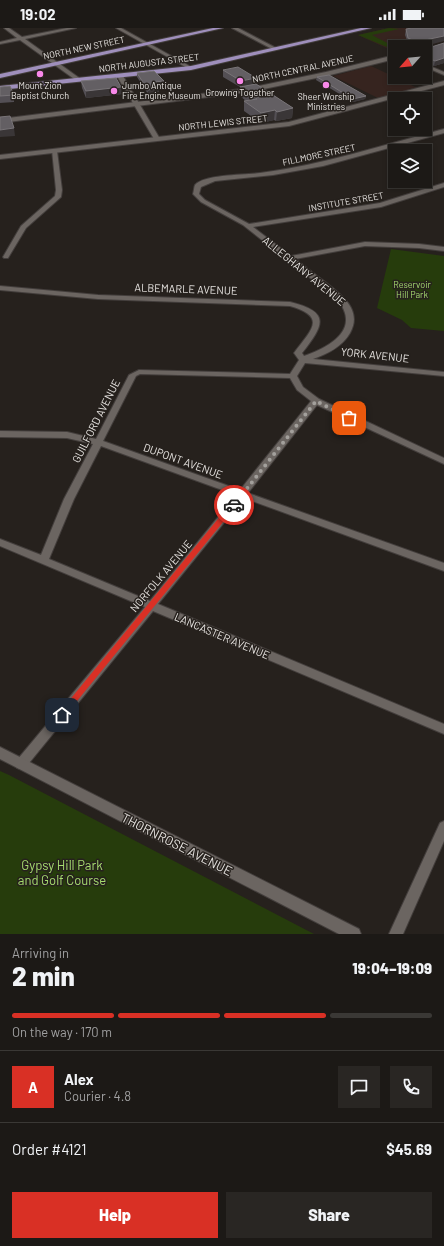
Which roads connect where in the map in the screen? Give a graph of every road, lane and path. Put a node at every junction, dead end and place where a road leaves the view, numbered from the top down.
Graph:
1 (6, 28) edge
2 (74, 28) edge
3 (118, 28) edge
4 (220, 28) edge
5 (234, 28) edge
6 (368, 28) edge
7 (20, 39) junction
8 (0, 43) edge
9 (146, 44) junction
10 (276, 49) junction
11 (388, 59) edge
12 (56, 64) junction
13 (191, 68) junction
14 (432, 68) edge
15 (444, 74) edge
16 (0, 76) edge
17 (120, 76) junction
18 (79, 80) junction
19 (444, 83) edge
20 (0, 88) edge
21 (136, 104) junction
22 (0, 121) edge
23 (444, 131) edge
24 (157, 139) junction
25 (54, 151) junction
26 (0, 157) edge
27 (444, 185) edge
28 (196, 188) joint
29 (249, 226) junction
30 (444, 249) edge
31 (6, 257) dead end
32 (290, 258) junction
33 (0, 288) edge
34 (303, 360) junction
35 (444, 374) edge
36 (293, 376) junction
37 (316, 401) junction
38 (0, 434) edge
39 (98, 442) junction
40 (444, 461) edge
41 (242, 494) junction
42 (0, 542) edge
43 (44, 560) junction
44 (444, 567) edge
45 (151, 607) junction
46 (444, 729) edge
47 (0, 753) edge
48 (22, 764) junction
49 (444, 827) edge
50 (354, 934) edge
51 (396, 934) edge

1 - 7 street
2 - 7 street
3 - 9 street
4 - 9 main road, NORTH NEW STREET
5 - 10 street
6 - 10 main road, NORTH AUGUSTA STREET
7 - 8 street
7 - 12 street
9 - 12 main road, NORTH NEW STREET
9 - 13 street
10 - 13 main road, NORTH AUGUSTA STREET
11 - 21 street, NORTH CENTRAL AVENUE
12 - 16 main road, NORTH NEW STREET
12 - 18 street
13 - 17 main road, NORTH AUGUSTA STREET
14 - 15 street
17 - 18 main road, NORTH AUGUSTA STREET
17 - 21 street
18 - 20 main road, NORTH AUGUSTA STREET
19 - 24 street, NORTH LEWIS STREET
21 - 22 street, NORTH CENTRAL AVENUE
21 - 24 street
23 - 28 street, FILLMORE STREET
24 - 25 street, NORTH LEWIS STREET
25 - 26 street, NORTH LEWIS STREET
25 - 31 street
27 - 29 street, INSTITUTE STREET
28 - 29 street, ALLEGHANY AVENUE
29 - 32 street, ALLEGHANY AVENUE
30 - 32 street
32 - 34 street, ALLEGHANY AVENUE
33 - 34 street, ALBEMARLE AVENUE
34 - 35 street, YORK AVENUE
34 - 36 street
36 - 37 street
36 - 39 street, GUILFORD AVENUE
37 - 40 street
37 - 41 street, NORFOLK AVENUE
38 - 39 street, DUPONT AVENUE
39 - 41 street, DUPONT AVENUE
39 - 43 street, GUILFORD AVENUE
41 - 44 street, DUPONT AVENUE
41 - 45 street, NORFOLK AVENUE
42 - 43 street, LANCASTER AVENUE
43 - 45 street, LANCASTER AVENUE
45 - 46 street, LANCASTER AVENUE
45 - 48 street, NORFOLK AVENUE
47 - 48 street, THORNROSE AVENUE
48 - 50 street, THORNROSE AVENUE
49 - 51 street

